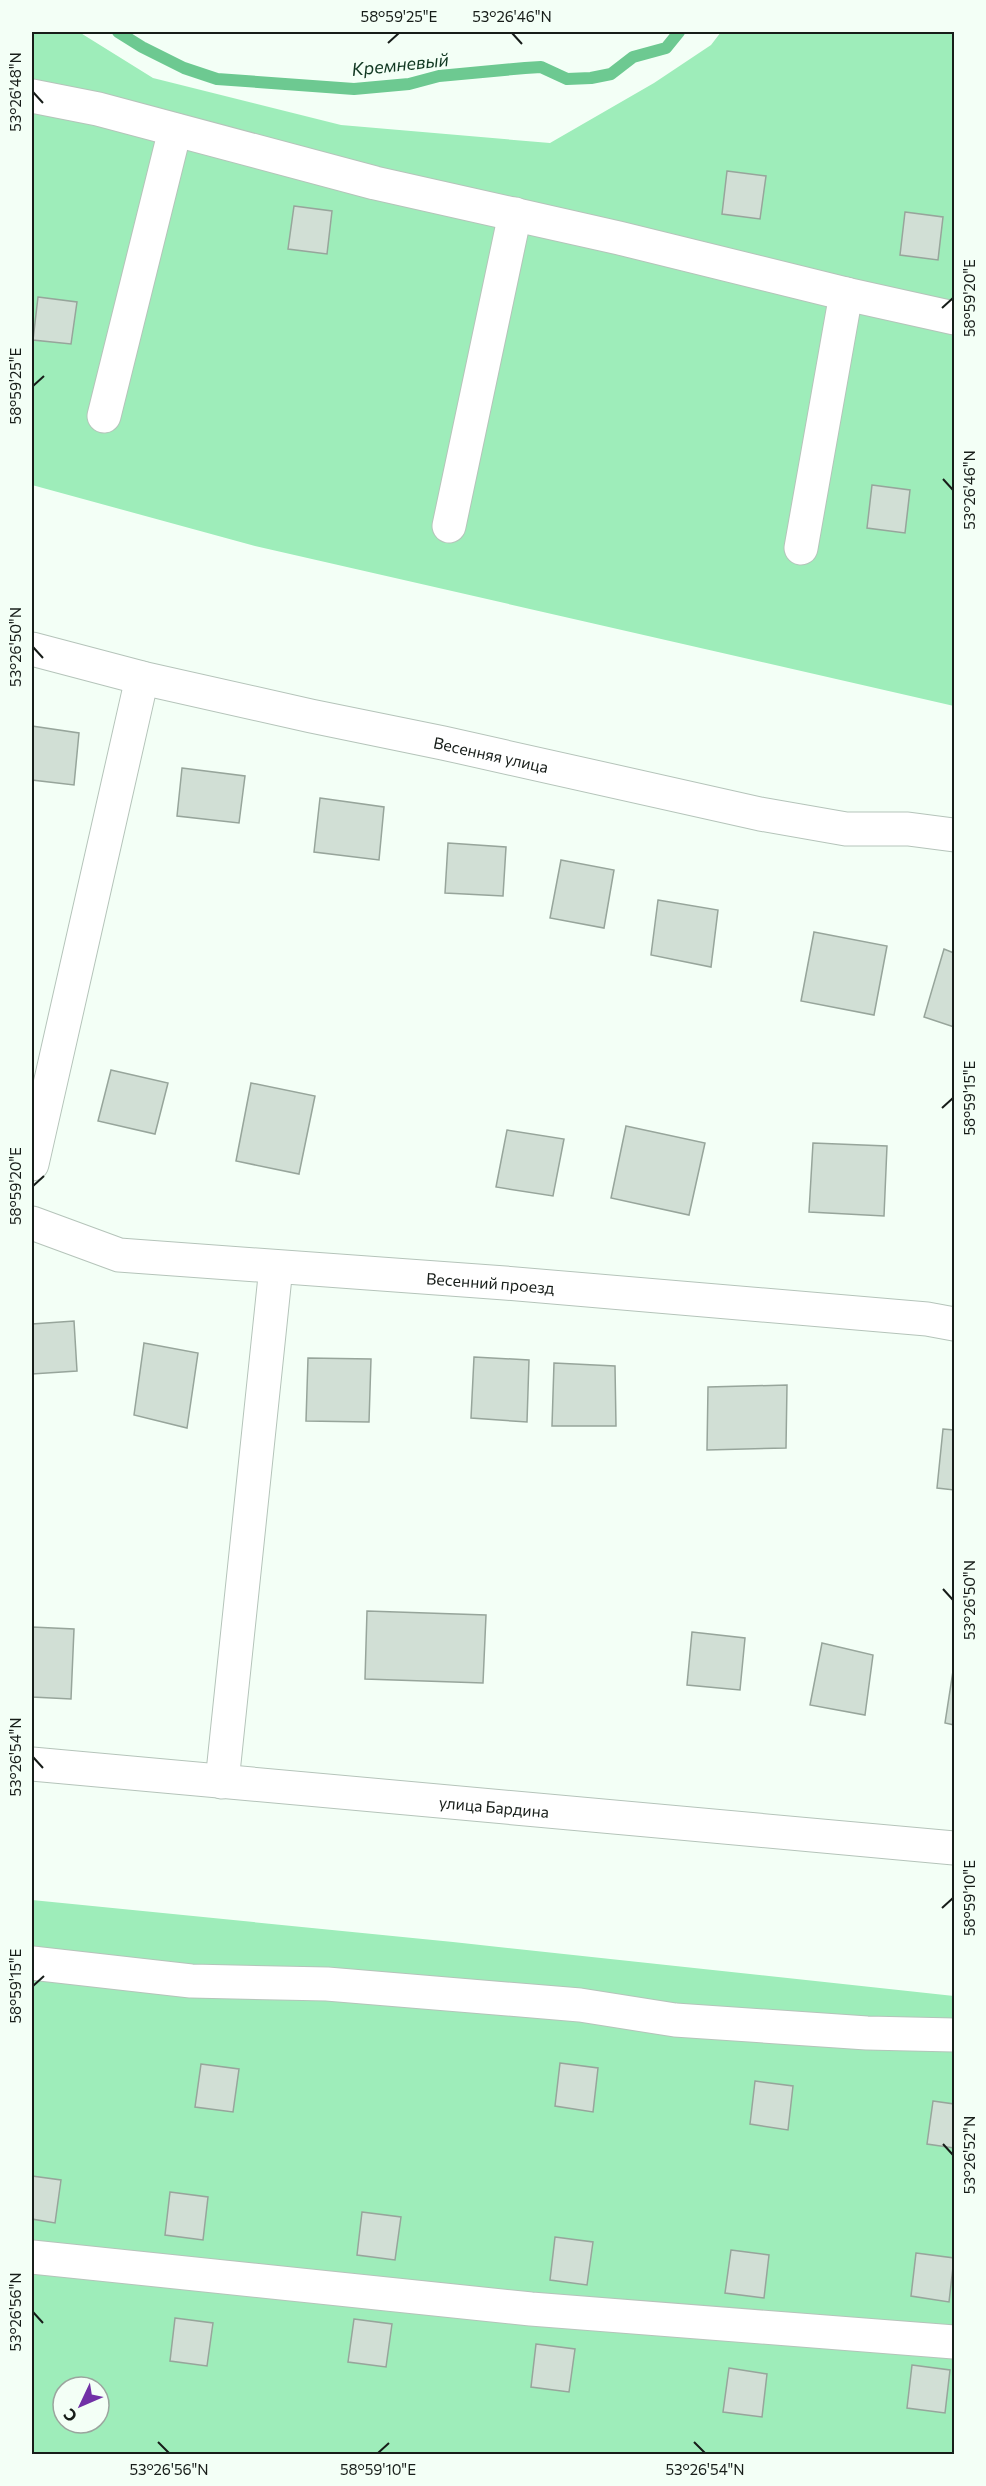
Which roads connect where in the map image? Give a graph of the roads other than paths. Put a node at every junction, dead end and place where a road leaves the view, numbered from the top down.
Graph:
1 (32, 96) edge
2 (175, 130) junction
3 (515, 214) junction
4 (846, 294) junction
5 (954, 318) edge
6 (104, 416) dead end
7 (449, 526) dead end
8 (801, 549) dead end
9 (32, 649) edge
10 (142, 678) junction
11 (954, 835) edge
12 (32, 1164) edge
13 (32, 1223) edge
14 (276, 1267) junction
15 (954, 1324) edge
16 (32, 1764) edge
17 (222, 1782) junction
18 (954, 1848) edge
19 (32, 1963) edge
20 (954, 2035) edge
21 (32, 2257) edge
22 (954, 2342) edge

1 - 2 street
2 - 3 street
2 - 6 street
3 - 4 street
3 - 7 street
4 - 5 street
4 - 8 street
9 - 10 street, Весенняя улица
10 - 11 street, Весенняя улица
10 - 12 street
13 - 14 street, Весенний проезд
14 - 15 street, Весенний проезд
14 - 17 street
16 - 17 street, улица Бардина
17 - 18 street, улица Бардина
19 - 20 street
21 - 22 street

